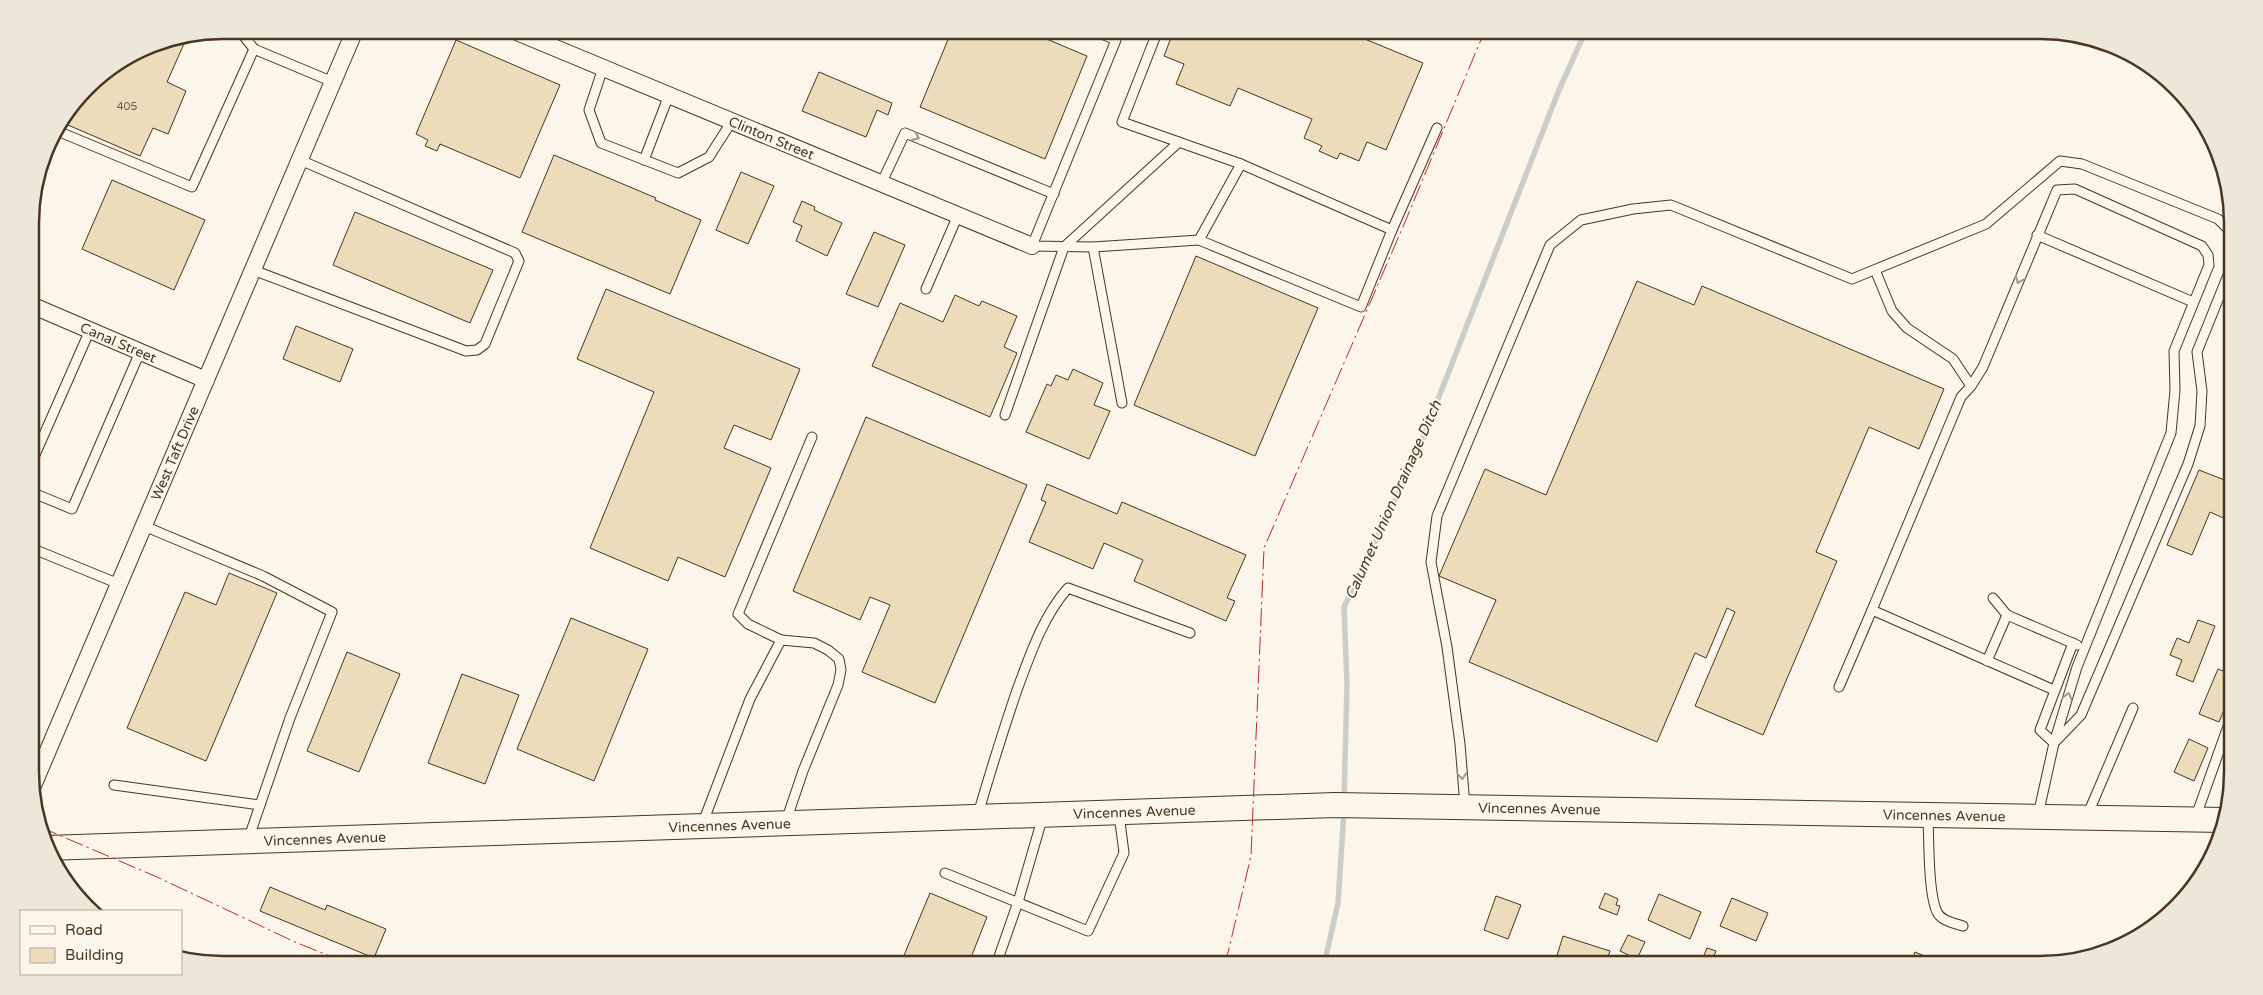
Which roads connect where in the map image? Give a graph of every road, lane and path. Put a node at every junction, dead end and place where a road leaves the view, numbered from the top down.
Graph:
1 (246, 39) edge
2 (351, 39) edge
3 (534, 39) edge
4 (1114, 39) edge
5 (1154, 39) edge
6 (254, 49) junction
7 (603, 68) junction
8 (333, 82) junction
9 (669, 95) junction
10 (732, 121) junction
11 (1437, 128) dead end
12 (62, 133) edge
13 (1179, 142) junction
14 (300, 160) junction
15 (644, 160) junction
16 (1241, 164) junction
17 (882, 182) junction
18 (1054, 194) junction
19 (958, 215) junction
20 (2224, 225) edge
21 (1392, 230) junction
22 (2038, 235) junction
23 (1199, 240) junction
24 (1032, 246) junction
25 (1064, 247) junction
26 (1093, 247) junction
27 (253, 270) junction
28 (1875, 270) junction
29 (2224, 285) edge
30 (926, 289) dead end
31 (2193, 302) junction
32 (39, 308) edge
33 (90, 330) junction
34 (140, 352) junction
35 (206, 380) junction
36 (1971, 386) junction
37 (1122, 403) dead end
38 (1005, 415) dead end
39 (812, 437) dead end
40 (39, 446) edge
41 (39, 495) edge
42 (144, 526) junction
43 (39, 551) edge
44 (119, 584) junction
45 (1993, 598) dead end
46 (1872, 610) junction
47 (2006, 615) junction
48 (1190, 633) dead end
49 (781, 640) junction
50 (2073, 643) junction
51 (2084, 648) junction
52 (1987, 661) junction
53 (1839, 687) dead end
54 (2054, 690) junction
55 (2133, 708) dead end
56 (2224, 737) edge
57 (2054, 743) junction
58 (39, 772) edge
59 (114, 785) dead end
60 (260, 804) junction
61 (1465, 807) junction
62 (1119, 812) junction
63 (1928, 815) junction
64 (1043, 816) junction
65 (977, 817) junction
66 (2038, 817) junction
67 (2087, 817) junction
68 (2194, 819) junction
69 (2218, 820) edge
70 (785, 823) junction
71 (702, 826) junction
72 (247, 841) junction
73 (55, 848) edge
74 (945, 873) dead end
75 (1018, 902) junction
76 (1963, 926) dead end
77 (999, 956) edge

1 - 6 lane
2 - 8 street, West Taft Drive
3 - 7 street, Clinton Street
4 - 18 lane
5 - 13 lane
6 - 8 lane
6 - 12 lane
7 - 9 street, Clinton Street
7 - 15 lane
8 - 14 street, West Taft Drive
9 - 10 street, Clinton Street
9 - 15 lane
10 - 15 lane
10 - 17 street, Clinton Street
11 - 21 lane
13 - 16 lane
13 - 25 lane
14 - 27 street, West Taft Drive
14 - 27 lane
16 - 21 lane
16 - 23 lane
17 -> 18 lane
17 - 19 street, Clinton Street
18 - 24 lane
19 - 24 street, Clinton Street
19 - 30 lane
20 - 28 lane
21 - 23 lane
22 - 31 lane
22 - 31 lane
22 -> 36 lane
23 - 26 lane
24 - 25 lane
25 - 26 lane
25 - 38 lane
26 - 37 lane
27 - 35 street, West Taft Drive
28 - 36 lane
28 -> 61 lane
29 - 57 lane
31 - 51 lane
32 - 33 street, Canal Street
33 - 34 street, Canal Street
33 - 40 lane
34 - 35 street, Canal Street
34 - 41 lane
35 - 42 street, West Taft Drive
36 - 46 lane
39 - 49 lane
42 - 44 street, West Taft Drive
42 - 60 lane
43 - 44 lane
44 - 58 street, West Taft Drive
45 - 47 lane
46 - 52 lane
46 - 53 lane
47 - 50 lane
47 - 52 lane
48 - 65 lane
49 - 70 lane
49 - 71 lane
50 - 51 lane
50 - 54 lane
57 -> 51 lane
52 - 54 lane
54 - 57 lane
55 - 67 lane
56 - 68 lane
57 - 66 lane
59 - 60 lane
60 - 72 lane
61 - 62 street, Vincennes Avenue
61 - 63 street, Vincennes Avenue
62 - 64 street, Vincennes Avenue
62 - 75 lane
63 - 66 street, Vincennes Avenue
63 - 76 lane
64 - 65 street, Vincennes Avenue
64 - 75 lane
65 - 70 street, Vincennes Avenue
66 - 67 street, Vincennes Avenue
67 - 68 street, Vincennes Avenue
68 - 69 street, Vincennes Avenue
70 - 71 street, Vincennes Avenue
71 - 72 street, Vincennes Avenue
72 - 73 street, Vincennes Avenue
74 - 75 lane
75 - 77 lane

